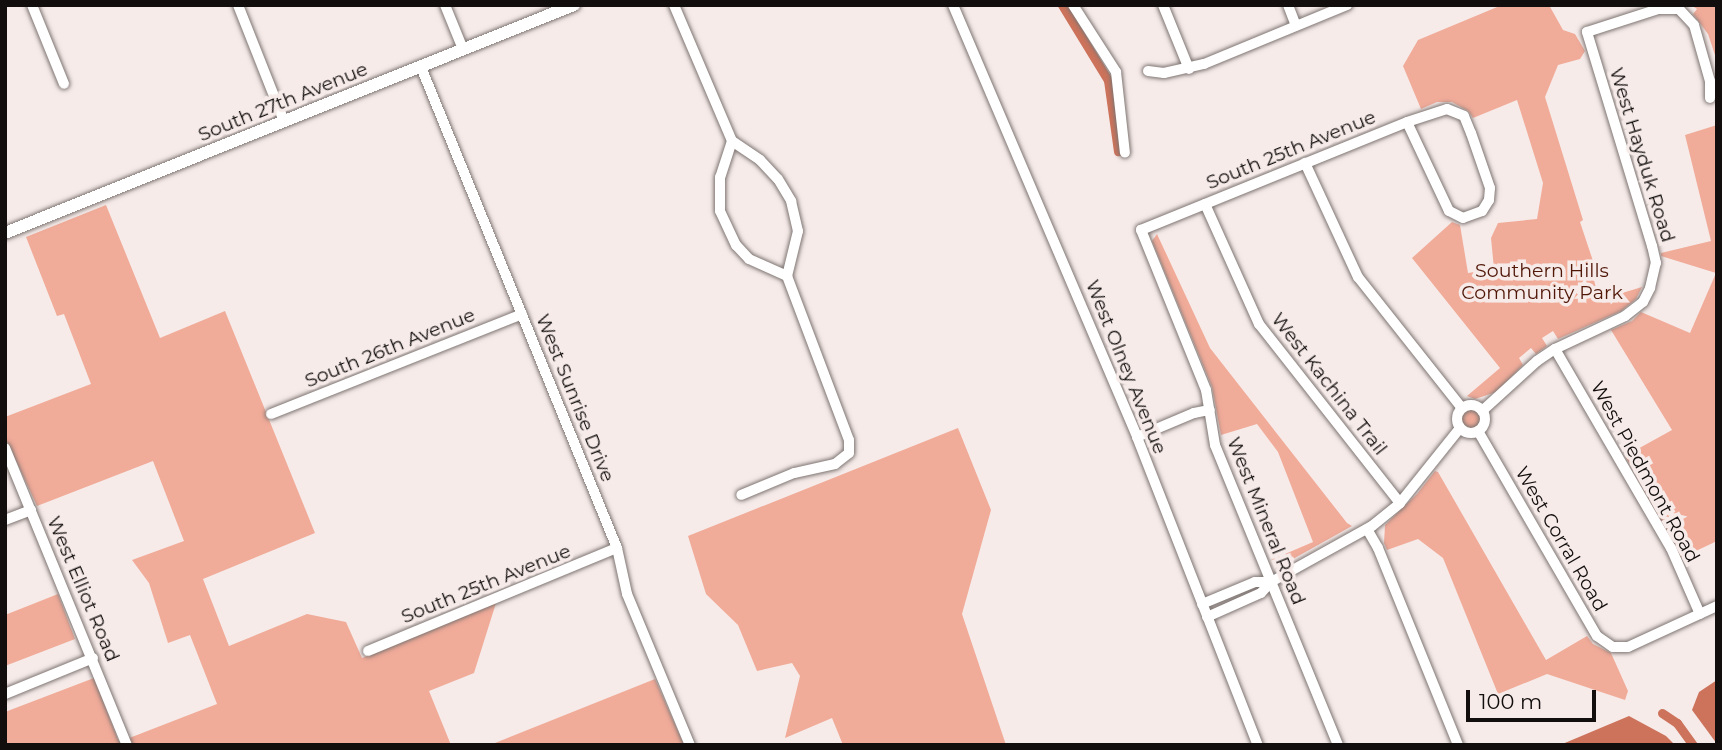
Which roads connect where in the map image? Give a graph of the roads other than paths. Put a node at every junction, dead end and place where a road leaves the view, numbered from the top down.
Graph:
1 (32, 5) edge
2 (238, 5) edge
3 (445, 5) edge
4 (575, 5) edge
5 (674, 5) edge
6 (953, 5) edge
7 (1073, 5) edge
8 (1163, 5) edge
9 (1288, 5) edge
10 (1347, 5) edge
11 (1296, 26) junction
12 (463, 49) junction
13 (421, 67) junction
14 (1189, 69) junction
15 (1148, 71) dead end
16 (64, 84) dead end
17 (1710, 98) dead end
18 (284, 121) junction
19 (1407, 122) junction
20 (732, 141) junction
21 (1125, 153) dead end
22 (1305, 163) junction
23 (1205, 204) junction
24 (1141, 230) joint
25 (5, 233) edge
26 (787, 276) junction
27 (522, 314) junction
28 (1555, 349) junction
29 (1462, 408) junction
30 (1210, 410) junction
31 (1482, 411) junction
32 (271, 414) dead end
33 (1460, 428) junction
34 (1478, 431) junction
35 (1137, 438) junction
36 (5, 448) edge
37 (741, 495) dead end
38 (1400, 503) junction
39 (31, 510) junction
40 (5, 520) edge
41 (1367, 529) junction
42 (617, 548) junction
43 (1271, 582) junction
44 (1239, 589) junction
45 (1244, 601) junction
46 (1202, 604) junction
47 (1717, 606) edge
48 (1700, 614) junction
49 (1207, 617) junction
50 (368, 651) dead end
51 (93, 658) junction
52 (5, 694) edge
53 (127, 745) edge
54 (690, 745) edge
55 (1258, 745) edge
56 (1338, 745) edge
57 (1458, 745) edge

1 - 16 street
2 - 18 street
3 - 12 street
4 - 12 street, South 27th Avenue
5 - 20 street
6 - 35 street, West Olney Avenue
7 - 21 street
8 - 14 street
9 - 11 street
10 - 11 street
11 - 14 street
12 - 13 street, South 27th Avenue
13 - 18 street, South 27th Avenue
13 - 27 street, West Sunrise Drive
14 - 15 street
17 - 28 street, West Hayduk Road
18 - 25 street, South 27th Avenue
19 - 19 street, South 25th Avenue
19 - 22 street, South 25th Avenue
20 - 26 street
20 - 26 street
22 - 23 street, South 25th Avenue
22 - 29 street
23 - 24 street, South 25th Avenue
23 - 38 street, West Kachina Trail
24 - 30 street, West Mineral Road
26 - 37 street
27 - 32 street, South 26th Avenue
27 - 42 street, West Sunrise Drive
28 - 31 street
28 - 48 street, West Piedmont Road
29 - 31 street
29 - 33 street
30 - 35 street
30 - 43 street, West Mineral Road
31 - 34 street
33 - 34 street
33 - 38 street
34 - 48 street, West Corral Road
35 - 46 street, West Olney Avenue
36 - 39 street, West Elliot Road
38 - 41 street
39 - 40 street
39 - 51 street, West Elliot Road
41 - 43 street
41 - 57 street
42 - 50 street, South 25th Avenue
42 - 54 street, West Sunrise Drive
43 - 44 street
43 - 45 street
43 - 56 street, West Mineral Road
44 - 45 street
44 - 46 street
45 - 49 street
46 - 49 street, West Olney Avenue
47 - 48 street
49 - 55 street, West Olney Avenue
51 - 52 street
51 - 53 street, West Elliot Road

